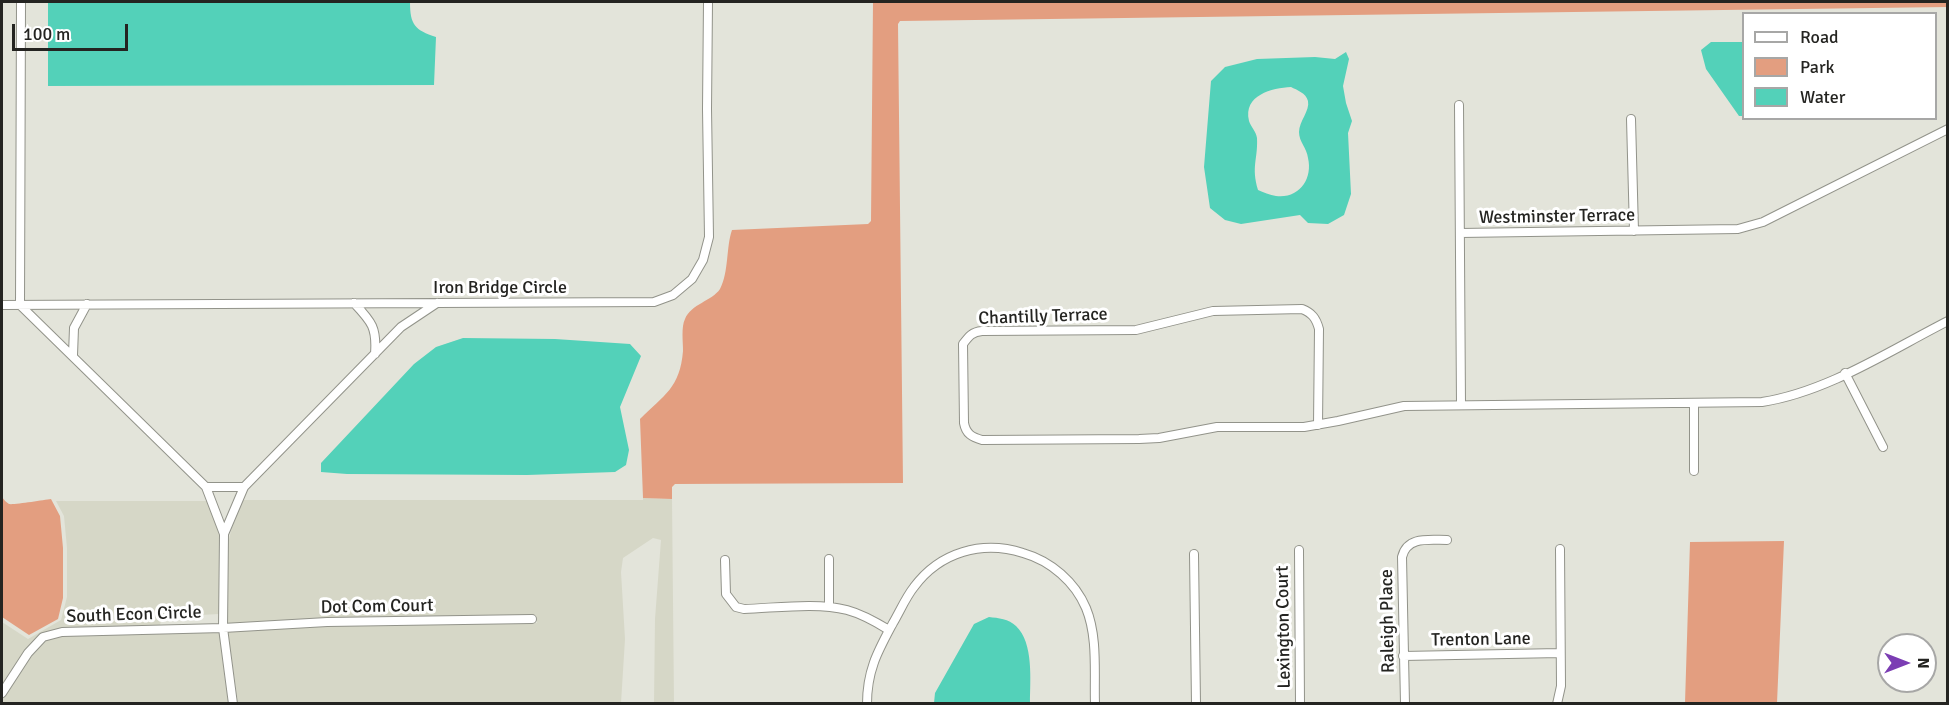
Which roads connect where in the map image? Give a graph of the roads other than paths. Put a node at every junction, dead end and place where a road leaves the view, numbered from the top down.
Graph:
1 (21, 2) edge
2 (708, 2) edge
3 (1459, 105) dead end
4 (1632, 119) dead end
5 (1947, 129) edge
6 (1634, 231) junction
7 (1460, 233) junction
8 (438, 302) junction
9 (354, 303) junction
10 (87, 304) junction
11 (2, 305) edge
12 (20, 305) junction
13 (1947, 321) edge
14 (375, 354) junction
15 (73, 355) junction
16 (1845, 374) junction
17 (1694, 403) junction
18 (1461, 405) junction
19 (1318, 424) junction
20 (1883, 447) dead end
21 (1694, 471) dead end
22 (206, 487) junction
23 (244, 487) junction
24 (224, 534) junction
25 (1447, 540) dead end
26 (1560, 549) dead end
27 (1299, 550) dead end
28 (1194, 554) dead end
29 (829, 559) dead end
30 (725, 560) dead end
31 (829, 607) junction
32 (532, 619) dead end
33 (223, 628) junction
34 (889, 630) junction
35 (1560, 652) junction
36 (1403, 656) junction
37 (2, 693) edge
38 (233, 704) edge
39 (867, 704) edge
40 (1095, 704) edge
41 (1196, 704) edge
42 (1300, 704) edge
43 (1405, 704) edge
44 (1557, 704) edge

1 - 12 street
2 - 8 street, Iron Bridge Circle
3 - 7 street
4 - 6 street
5 - 6 street, Westminster Terrace
6 - 7 street, Westminster Terrace
7 - 18 street, Westminster Terrace
8 - 9 street, Iron Bridge Circle
8 - 14 street
9 - 10 street, Iron Bridge Circle
9 - 14 street
10 - 12 street, Iron Bridge Circle
10 - 15 street
11 - 12 street, Iron Bridge Circle
12 - 15 street
13 - 16 street
14 - 23 street
15 - 22 street
16 - 17 street
16 - 20 street
17 - 18 street
17 - 21 street
18 - 19 street, Chantilly Terrace
19 - 19 street, Chantilly Terrace
22 - 23 street
22 - 24 street
23 - 24 street
24 - 33 street
25 - 36 street, Raleigh Place
26 - 35 street
27 - 42 street, Lexington Court
28 - 41 street
29 - 31 street
30 - 31 street
31 - 34 street
32 - 33 street, Dot Com Court
33 - 37 street, South Econ Circle
33 - 38 street
34 - 39 street
34 - 40 street
35 - 36 street, Trenton Lane
35 - 44 street
36 - 43 street, Raleigh Place

